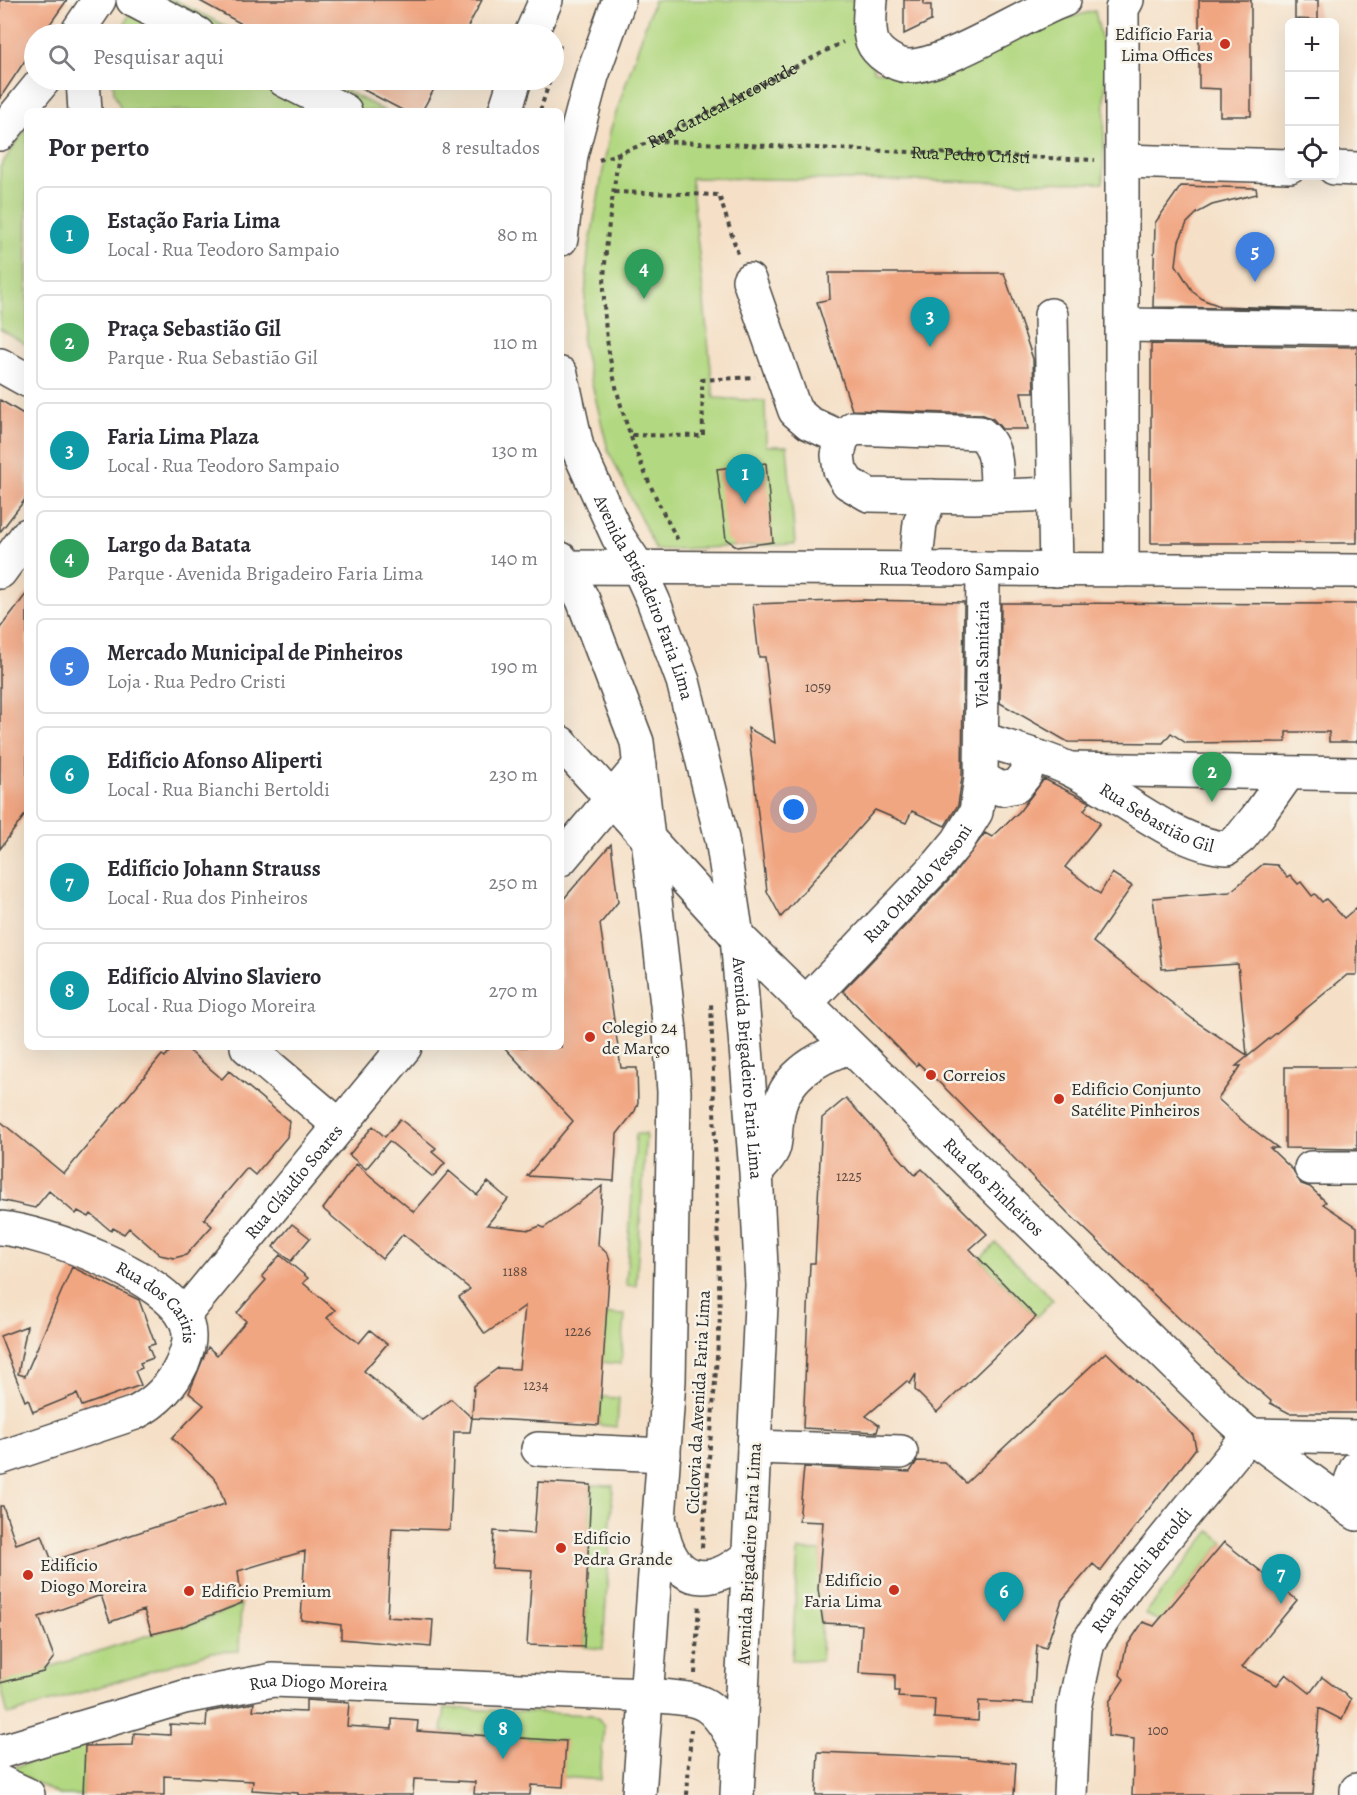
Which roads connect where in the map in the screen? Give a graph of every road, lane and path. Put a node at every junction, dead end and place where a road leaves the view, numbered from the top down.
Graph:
1 (133, 0) edge
2 (546, 0) edge
3 (619, 0) edge
4 (1064, 0) edge
5 (1118, 3) edge
6 (870, 14) edge
7 (179, 24) edge
8 (535, 24) edge
9 (36, 90) edge
10 (84, 90) edge
11 (304, 90) edge
12 (512, 90) edge
13 (547, 90) edge
14 (85, 108) edge
15 (339, 108) edge
16 (506, 108) edge
17 (541, 108) edge
18 (0, 134) edge
19 (653, 141) junction
20 (619, 153) junction
21 (1123, 161) junction
22 (1285, 166) edge
23 (1339, 168) edge
24 (1357, 168) edge
25 (569, 171) junction
26 (614, 192) junction
27 (564, 214) edge
28 (749, 280) joint
29 (1051, 315) dead end
30 (1123, 325) junction
31 (1357, 328) edge
32 (0, 365) edge
33 (782, 375) junction
34 (24, 378) edge
35 (564, 388) edge
36 (632, 435) junction
37 (842, 438) junction
38 (1053, 494) junction
39 (997, 495) junction
40 (931, 496) junction
41 (24, 539) edge
42 (680, 542) dead end
43 (564, 564) edge
44 (564, 566) edge
45 (638, 567) junction
46 (915, 569) junction
47 (982, 569) junction
48 (1056, 570) junction
49 (1122, 570) junction
50 (1357, 571) edge
51 (0, 572) edge
52 (983, 739) junction
53 (564, 746) edge
54 (1031, 755) junction
55 (639, 765) junction
56 (1069, 769) junction
57 (1357, 774) edge
58 (1287, 775) junction
59 (981, 778) junction
60 (612, 798) junction
61 (648, 838) junction
62 (564, 855) edge
63 (737, 936) junction
64 (711, 996) dead end
65 (805, 1004) junction
66 (850, 1047) junction
67 (251, 1050) edge
68 (403, 1050) edge
69 (340, 1126) junction
70 (1311, 1168) dead end
71 (1357, 1168) edge
72 (756, 1172) junction
73 (0, 1228) edge
74 (183, 1316) junction
75 (1249, 1435) junction
76 (1357, 1437) edge
77 (754, 1447) junction
78 (538, 1449) dead end
79 (901, 1452) dead end
80 (664, 1455) junction
81 (0, 1458) edge
82 (1357, 1467) edge
83 (1354, 1512) edge
84 (659, 1518) junction
85 (749, 1555) junction
86 (700, 1577) junction
87 (646, 1695) junction
88 (693, 1699) junction
89 (739, 1750) junction
90 (0, 1752) edge
91 (0, 1782) edge
92 (1357, 1790) edge
93 (28, 1795) edge
94 (639, 1795) edge
95 (687, 1795) edge
96 (736, 1795) edge
97 (1070, 1795) edge
98 (1356, 1795) edge

1 - 7 main road
2 - 8 main road
3 - 25 main road
4 - 6 main road
5 - 21 main road
6 - 19 path, Rua Cardeal Arcoverde
9 - 18 main road
10 - 14 main road
11 - 15 main road
12 - 16 main road
13 - 17 path
19 - 20 path, Rua Cardeal Arcoverde
19 - 21 path, Rua Pedro Cristi
20 - 25 path, Rua Cardeal Arcoverde
20 - 26 path
21 - 22 main road
21 - 30 main road
23 - 24 main road
25 - 27 main road
26 - 28 path
26 - 36 path
28 - 33 main road
29 - 38 main road
30 - 31 main road
30 - 49 main road
32 - 34 main road
33 - 36 path
33 - 37 main road
35 - 45 main road, Avenida Brigadeiro Faria Lima
36 - 42 path
37 - 39 main road
37 - 40 main road
38 - 39 main road
38 - 48 main road
39 - 40 main road
40 - 46 main road
41 - 51 main road
43 - 45 main road, Rua Teodoro Sampaio
44 - 55 main road
45 - 46 main road, Rua Teodoro Sampaio
45 - 63 main road, Avenida Brigadeiro Faria Lima
46 - 47 main road, Rua Teodoro Sampaio
47 - 48 main road, Rua Teodoro Sampaio
47 - 52 main road, Viela Sanitária
48 - 49 main road, Rua Teodoro Sampaio
49 - 50 main road, Rua Teodoro Sampaio
52 - 54 main road, Rua Sebastião Gil
52 - 59 main road, Rua Orlando Vessoni
53 - 60 main road, Rua dos Pinheiros
54 - 56 main road, Rua Sebastião Gil
54 - 59 main road
55 - 60 main road
55 - 61 main road
56 - 58 main road, Rua Sebastião Gil
56 - 58 main road, Rua Sebastião Gil
57 - 58 main road, Rua Sebastião Gil
59 - 65 main road, Rua Orlando Vessoni
60 - 61 main road, Rua dos Pinheiros
60 - 62 main road
61 - 63 main road, Rua dos Pinheiros
61 - 80 main road
63 - 65 main road, Rua dos Pinheiros
63 - 72 main road, Avenida Brigadeiro Faria Lima
64 - 86 path, Ciclovia da Avenida Faria Lima
65 - 66 main road, Rua dos Pinheiros
66 - 72 main road
66 - 75 main road, Rua dos Pinheiros
67 - 69 main road
68 - 69 main road, Rua Cláudio Soares
69 - 74 main road, Rua Cláudio Soares
70 - 71 main road
72 - 77 main road, Avenida Brigadeiro Faria Lima
73 - 74 main road, Rua dos Cariris
74 - 81 main road, Rua dos Cariris
75 - 76 main road
75 - 83 main road, Rua dos Pinheiros
75 - 97 main road, Rua Bianchi Bertoldi
77 - 79 main road
77 - 85 main road, Avenida Brigadeiro Faria Lima
78 - 80 main road
80 - 84 main road
82 - 83 main road
84 - 86 main road
84 - 87 main road
85 - 86 main road
85 - 89 main road, Avenida Brigadeiro Faria Lima
86 - 88 path, Ciclovia da Avenida Faria Lima
87 - 88 main road, Rua Diogo Moreira
87 - 90 main road, Rua Diogo Moreira
87 - 94 main road
88 - 89 main road
88 - 95 path, Ciclovia da Avenida Faria Lima
89 - 96 main road, Avenida Brigadeiro Faria Lima
91 - 93 main road
92 - 98 main road

